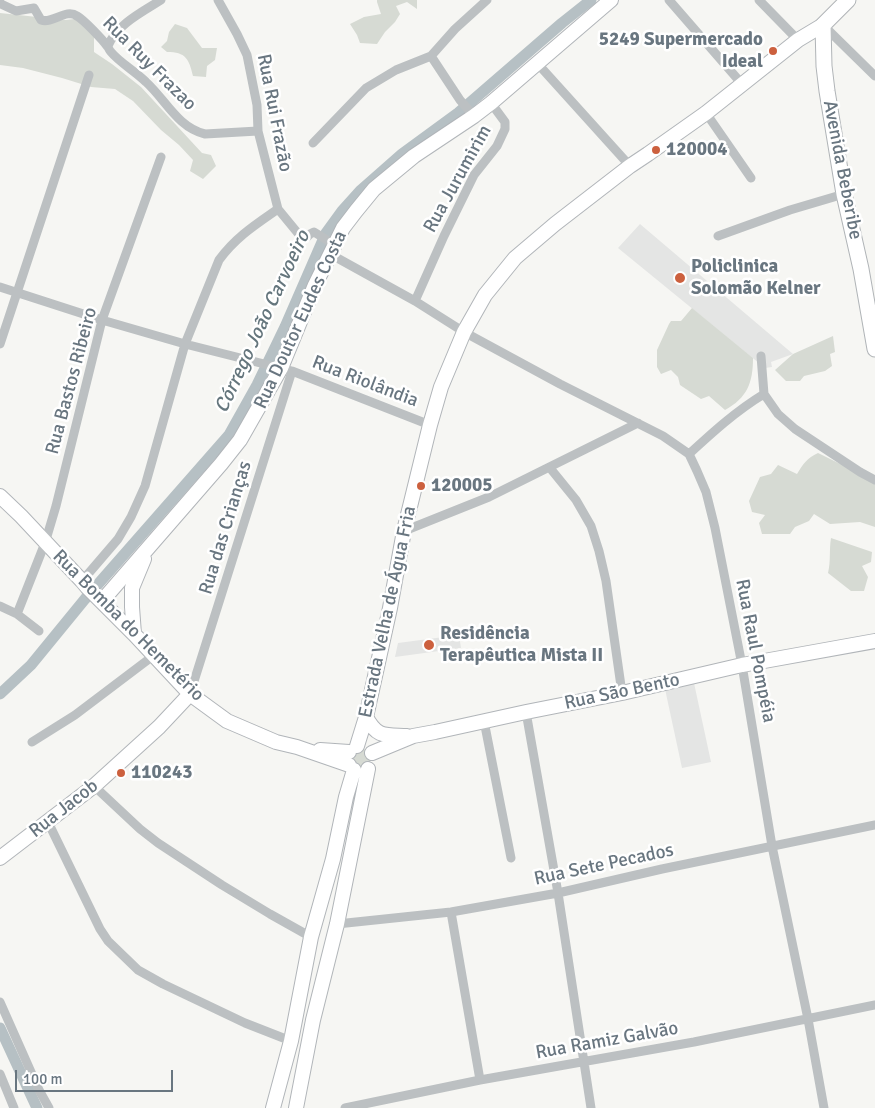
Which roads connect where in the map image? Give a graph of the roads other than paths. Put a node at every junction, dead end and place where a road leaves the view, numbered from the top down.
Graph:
1 (160, 0) edge
2 (218, 0) edge
3 (487, 0) edge
4 (611, 0) edge
5 (669, 0) edge
6 (759, 0) edge
7 (848, 0) edge
8 (0, 2) edge
9 (823, 25) junction
10 (798, 40) junction
11 (108, 46) junction
12 (430, 56) junction
13 (537, 63) junction
14 (89, 75) dead end
15 (875, 76) edge
16 (742, 84) junction
17 (491, 102) junction
18 (472, 113) junction
19 (706, 113) junction
20 (258, 131) junction
21 (313, 143) dead end
22 (160, 156) dead end
23 (630, 166) junction
24 (751, 178) dead end
25 (844, 194) junction
26 (278, 209) junction
27 (718, 236) dead end
28 (331, 246) junction
29 (0, 287) edge
30 (17, 292) junction
31 (415, 301) junction
32 (102, 320) junction
33 (464, 332) junction
34 (0, 344) edge
35 (185, 344) junction
36 (875, 348) edge
37 (761, 356) dead end
38 (280, 368) junction
39 (764, 394) junction
40 (638, 423) junction
41 (430, 425) junction
42 (689, 454) junction
43 (550, 468) junction
44 (875, 480) edge
45 (0, 496) edge
46 (404, 531) junction
47 (45, 542) junction
48 (150, 546) junction
49 (91, 591) junction
50 (0, 606) edge
51 (17, 614) junction
52 (38, 631) dead end
53 (134, 634) junction
54 (875, 641) edge
55 (153, 656) junction
56 (742, 665) junction
57 (622, 693) junction
58 (190, 694) junction
59 (526, 712) junction
60 (366, 717) junction
61 (484, 721) junction
62 (412, 736) junction
63 (32, 742) dead end
64 (372, 753) junction
65 (352, 758) junction
66 (368, 769) junction
67 (94, 786) junction
68 (48, 822) junction
69 (875, 825) edge
70 (772, 846) junction
71 (0, 858) edge
72 (511, 858) dead end
73 (558, 893) junction
74 (452, 912) junction
75 (338, 924) junction
76 (311, 937) junction
77 (0, 1002) edge
78 (875, 1005) edge
79 (808, 1019) junction
80 (290, 1040) junction
81 (583, 1062) junction
82 (0, 1074) edge
83 (480, 1080) junction
84 (14, 1108) edge
85 (49, 1108) edge
86 (273, 1108) edge
87 (296, 1108) edge
88 (345, 1108) edge
89 (591, 1108) edge
90 (824, 1108) edge

1 - 11 street
2 - 20 street, Rua Rui Frazão
3 - 12 street
4 - 13 main road, Rua Doutor Eudes Costa
5 - 16 street
6 - 10 street
7 - 9 main road
8 - 11 street, Rua Ruy Frazao
9 - 10 main road, Estrada Velha de Água Fria
9 - 15 street
9 - 25 main road, Avenida Beberibe
10 - 16 main road, Estrada Velha de Água Fria
11 - 20 street, Rua Ruy Frazao
12 - 18 street
12 - 21 street
13 - 17 main road, Rua Doutor Eudes Costa
13 - 23 street
14 - 30 street
16 - 19 main road, Estrada Velha de Água Fria
17 - 18 main road, Rua Doutor Eudes Costa
17 - 31 street, Rua Jurumirim
18 - 28 main road, Rua Doutor Eudes Costa
19 - 23 main road, Estrada Velha de Água Fria
19 - 24 street
20 - 26 street, Rua Rui Frazão
22 - 32 street, Rua Bastos Ribeiro
23 - 33 main road, Estrada Velha de Água Fria
25 - 27 street
25 - 36 main road, Avenida Beberibe
26 - 28 street
26 - 35 street
28 - 31 street
28 - 38 main road, Rua Doutor Eudes Costa
29 - 30 street, Rua Riolândia
30 - 32 street, Rua Riolândia
30 - 34 street
31 - 33 street
32 - 35 street, Rua Riolândia
32 - 47 street, Rua Bastos Ribeiro
33 - 40 street
33 - 41 main road, Estrada Velha de Água Fria
35 - 38 street, Rua Riolândia
35 - 49 street
37 - 39 street
38 - 41 street, Rua Riolândia
38 - 48 main road, Rua Doutor Eudes Costa
38 - 58 street, Rua das Crianças
39 - 42 street
39 - 44 street
40 - 42 street
40 - 43 street
41 - 46 main road, Estrada Velha de Água Fria
42 - 56 street, Rua Raul Pompéia
43 - 46 street
43 - 57 street
45 - 47 main road, Rua Bomba do Hemetério
46 - 60 main road, Estrada Velha de Água Fria
47 - 49 main road, Rua Bomba do Hemetério
47 - 51 street, Rua Bastos Ribeiro
48 - 49 main road, Rua Doutor Eudes Costa
48 - 53 main road
49 - 53 main road, Rua Bomba do Hemetério
50 - 51 street
51 - 52 street
53 - 55 main road, Rua Bomba do Hemetério
54 - 56 main road, Rua São Bento
55 - 58 main road, Rua Bomba do Hemetério
55 - 63 street
56 - 57 main road, Rua São Bento
56 - 70 street, Rua Raul Pompéia
57 - 59 main road, Rua São Bento
58 - 65 main road, Rua Bomba do Hemetério
58 - 67 main road, Rua Jacob
59 - 61 main road, Rua São Bento
59 - 73 street
60 - 62 main road
60 - 65 main road, Estrada Velha de Água Fria
61 - 62 main road, Rua São Bento
61 - 72 street
62 - 64 main road, Rua São Bento
64 - 65 main road
64 - 66 main road
65 - 66 main road
65 - 76 main road, Estrada Velha de Água Fria
66 - 75 main road
67 - 68 main road, Rua Jacob
67 - 76 street
68 - 71 main road, Rua Jacob
68 - 80 street
69 - 70 street, Rua Sete Pecados
70 - 73 street, Rua Sete Pecados
70 - 79 street, Rua Raul Pompéia
73 - 74 street, Rua Sete Pecados
73 - 81 street
74 - 75 street, Rua Sete Pecados
74 - 83 street
75 - 87 main road
76 - 80 main road, Estrada Velha de Água Fria
77 - 85 street
78 - 79 street, Rua Ramiz Galvão
79 - 81 street, Rua Ramiz Galvão
79 - 90 street, Rua Raul Pompéia
80 - 86 main road, Estrada Velha de Água Fria
81 - 83 street, Rua Ramiz Galvão
81 - 89 street
82 - 84 street
83 - 88 street, Rua Ramiz Galvão

